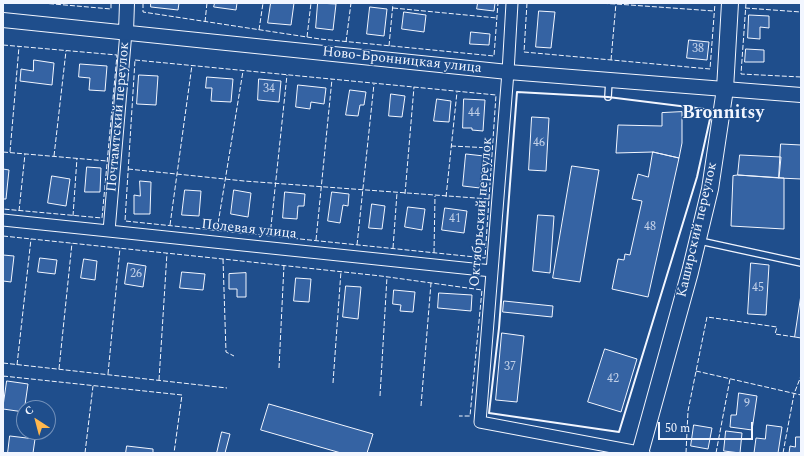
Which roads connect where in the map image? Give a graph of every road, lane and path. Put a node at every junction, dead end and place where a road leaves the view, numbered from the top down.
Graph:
1 (127, 3) edge
2 (512, 3) edge
3 (730, 3) edge
4 (3, 20) edge
5 (126, 32) junction
6 (508, 72) junction
7 (609, 80) junction
8 (725, 89) junction
9 (801, 95) edge
10 (608, 97) dead end
11 (3, 220) edge
12 (109, 231) junction
13 (698, 241) junction
14 (801, 263) edge
15 (492, 271) junction
16 (641, 453) edge

1 - 5 street, Почтамтский переулок
2 - 6 street, Октябрьский переулок
3 - 8 main road, Каширский переулок
4 - 5 street, Ново-Бронницкая улица
5 - 6 street, Ново-Бронницкая улица
5 - 12 street, Почтамтский переулок
6 - 7 street, Ново-Бронницкая улица
6 - 15 street, Октябрьский переулок
7 - 8 street, Ново-Бронницкая улица
7 - 10 lane
8 - 9 street, Ново-Бронницкая улица
8 - 13 main road, Каширский переулок
11 - 12 street, Полевая улица
12 - 15 street, Полевая улица
13 - 14 lane
13 - 16 main road, Каширский переулок
15 - 16 street, Октябрьский переулок

